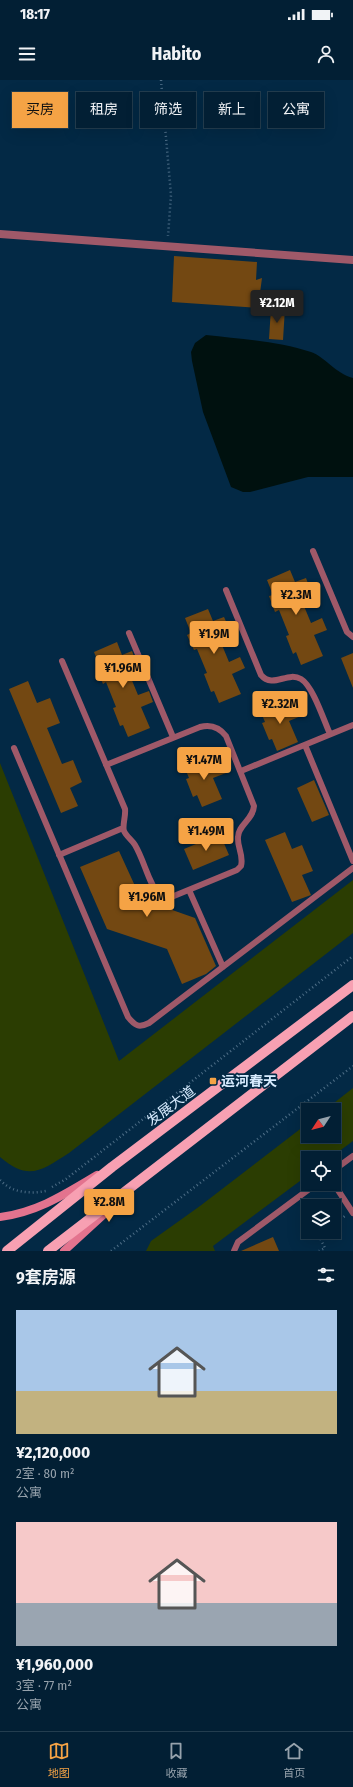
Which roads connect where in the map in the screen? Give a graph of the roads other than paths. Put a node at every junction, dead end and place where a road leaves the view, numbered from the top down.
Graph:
1 (0, 234) edge
2 (353, 260) edge
3 (313, 551) dead end
4 (226, 590) dead end
5 (129, 633) dead end
6 (353, 637) edge
7 (62, 661) dead end
8 (353, 725) edge
9 (330, 734) junction
10 (173, 737) junction
11 (305, 745) junction
12 (14, 748) dead end
13 (106, 765) junction
14 (241, 772) junction
15 (123, 828) junction
16 (59, 854) junction
17 (353, 861) edge
18 (353, 868) edge
19 (189, 890) junction
20 (223, 967) junction
21 (353, 985) edge
22 (353, 1016) edge
23 (353, 1156) edge
24 (125, 1158) junction
25 (341, 1165) edge
26 (141, 1180) junction
27 (307, 1191) edge
28 (339, 1191) edge
29 (353, 1213) edge
30 (0, 1217) edge
31 (7, 1251) edge
32 (48, 1251) edge
33 (64, 1251) edge
34 (234, 1251) edge

1 - 2 street
3 - 6 lane
4 - 9 lane
5 - 10 lane
7 - 13 lane
8 - 9 lane
9 - 11 lane
10 - 13 lane
10 - 14 lane
11 - 14 lane
11 - 17 lane
12 - 16 lane
13 - 15 lane
14 - 19 lane
15 - 16 lane
15 - 19 lane
16 - 20 lane
18 - 20 lane
19 - 20 lane
21 - 24 main road, 发展大道
22 - 26 main road
23 - 25 lane
24 - 30 main road
24 - 31 main road, 发展大道
26 - 32 main road
26 - 33 main road
27 - 34 lane
28 - 29 lane

